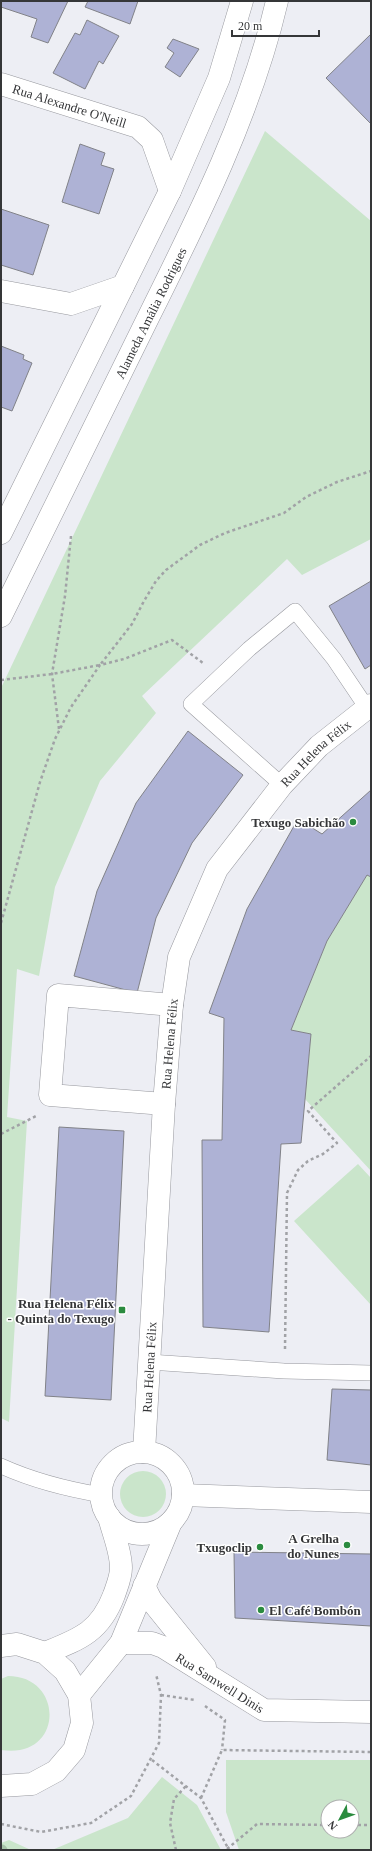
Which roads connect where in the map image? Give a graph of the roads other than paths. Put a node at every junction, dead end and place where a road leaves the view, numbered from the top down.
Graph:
1 (242, 1) edge
2 (277, 1) edge
3 (284, 1) edge
4 (271, 28) junction
5 (1, 84) edge
6 (170, 191) junction
7 (123, 286) junction
8 (1, 291) edge
9 (1, 533) edge
10 (1, 616) edge
11 (369, 707) edge
12 (282, 785) junction
13 (172, 1005) junction
14 (164, 1104) junction
15 (149, 1362) junction
16 (371, 1373) edge
17 (144, 1452) junction
18 (1, 1466) edge
19 (102, 1495) junction
20 (183, 1495) junction
21 (371, 1502) edge
22 (109, 1517) junction
23 (171, 1522) junction
24 (144, 1586) junction
25 (6, 1641) edge
26 (121, 1643) junction
27 (45, 1653) junction
28 (213, 1678) junction
29 (79, 1695) junction
30 (371, 1712) edge
31 (1, 1786) edge

1 - 6 street
2 - 4 street, Alameda Amália Rodrigues
3 - 4 street
4 - 10 street, Alameda Amália Rodrigues
5 - 6 street, Rua Alexandre O'Neill
6 - 7 street
7 - 8 street
7 - 9 street
11 - 12 street, Rua Helena Félix
11 - 12 lane
12 - 13 street, Rua Helena Félix
13 - 14 street, Rua Helena Félix
13 - 14 street
14 - 15 street, Rua Helena Félix
15 - 16 lane
15 - 17 street, Rua Helena Félix
17 - 19 street
17 - 20 street
18 - 19 lane
19 - 22 street
20 - 21 street
20 - 23 street
22 - 23 street
22 - 27 street
23 - 24 street
24 - 26 street
24 - 28 street
25 - 27 street
26 - 28 street, Rua Samwell Dinis
26 - 29 street
27 - 29 street
28 - 30 street, Rua Samwell Dinis
29 - 31 street

